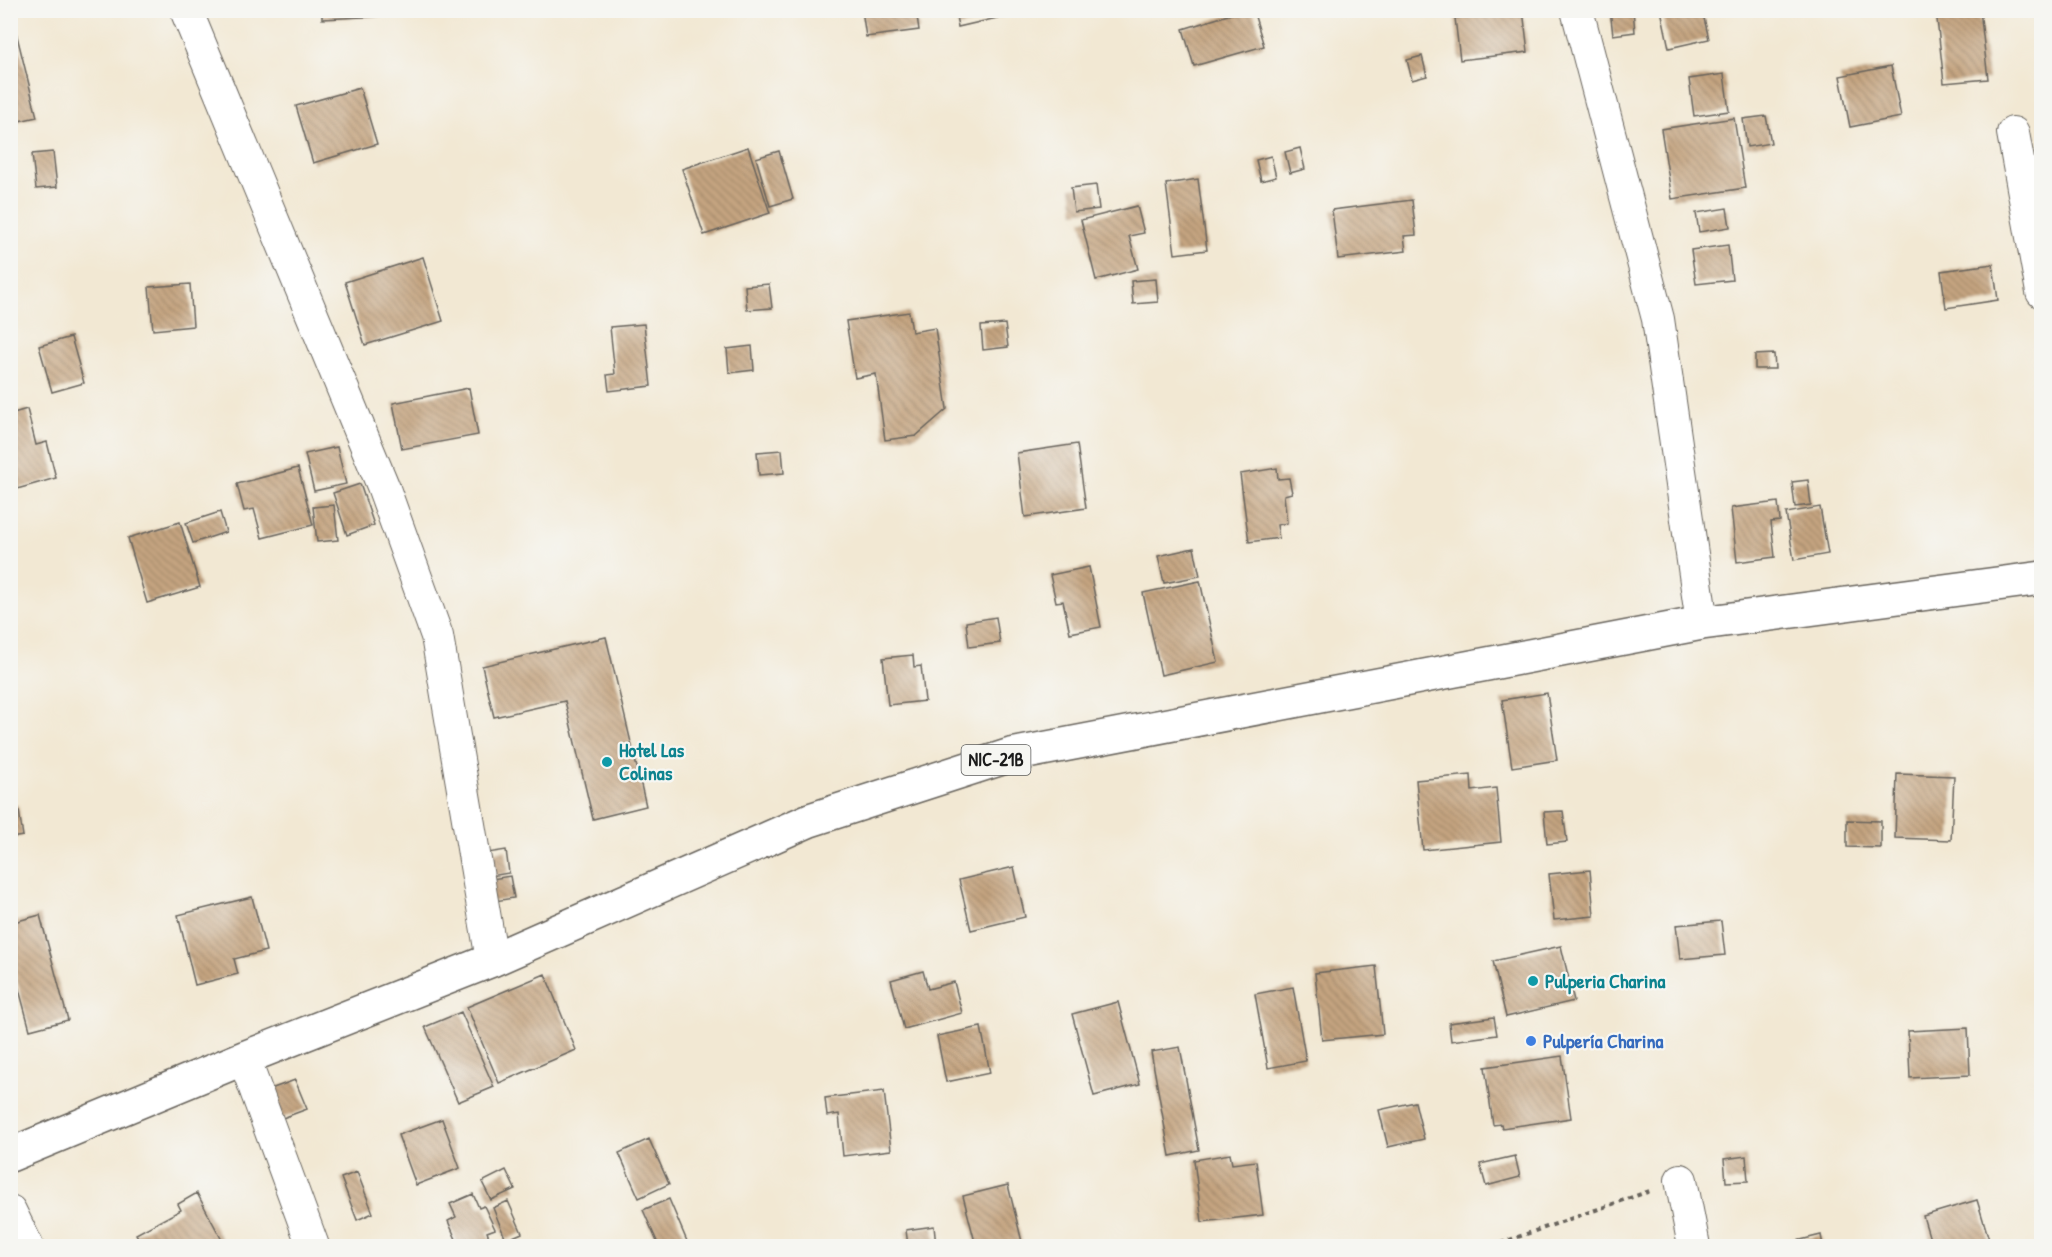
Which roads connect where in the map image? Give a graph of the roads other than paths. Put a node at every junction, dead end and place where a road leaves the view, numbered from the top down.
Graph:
1 (186, 10) edge
2 (1577, 10) edge
3 (2013, 133) dead end
4 (2042, 292) edge
5 (2042, 578) edge
6 (1702, 623) junction
7 (492, 960) junction
8 (244, 1058) junction
9 (10, 1155) edge
10 (1682, 1180) road end
11 (10, 1211) edge
12 (27, 1246) edge
13 (313, 1246) edge
14 (1694, 1246) edge

1 - 7 street
2 - 6 street
3 - 4 street
5 - 6 highway, NIC-21B
6 - 7 highway, NIC-21B
7 - 8 highway, NIC-21B
8 - 9 highway, NIC-21B
8 - 13 street
10 - 14 street
11 - 12 street

